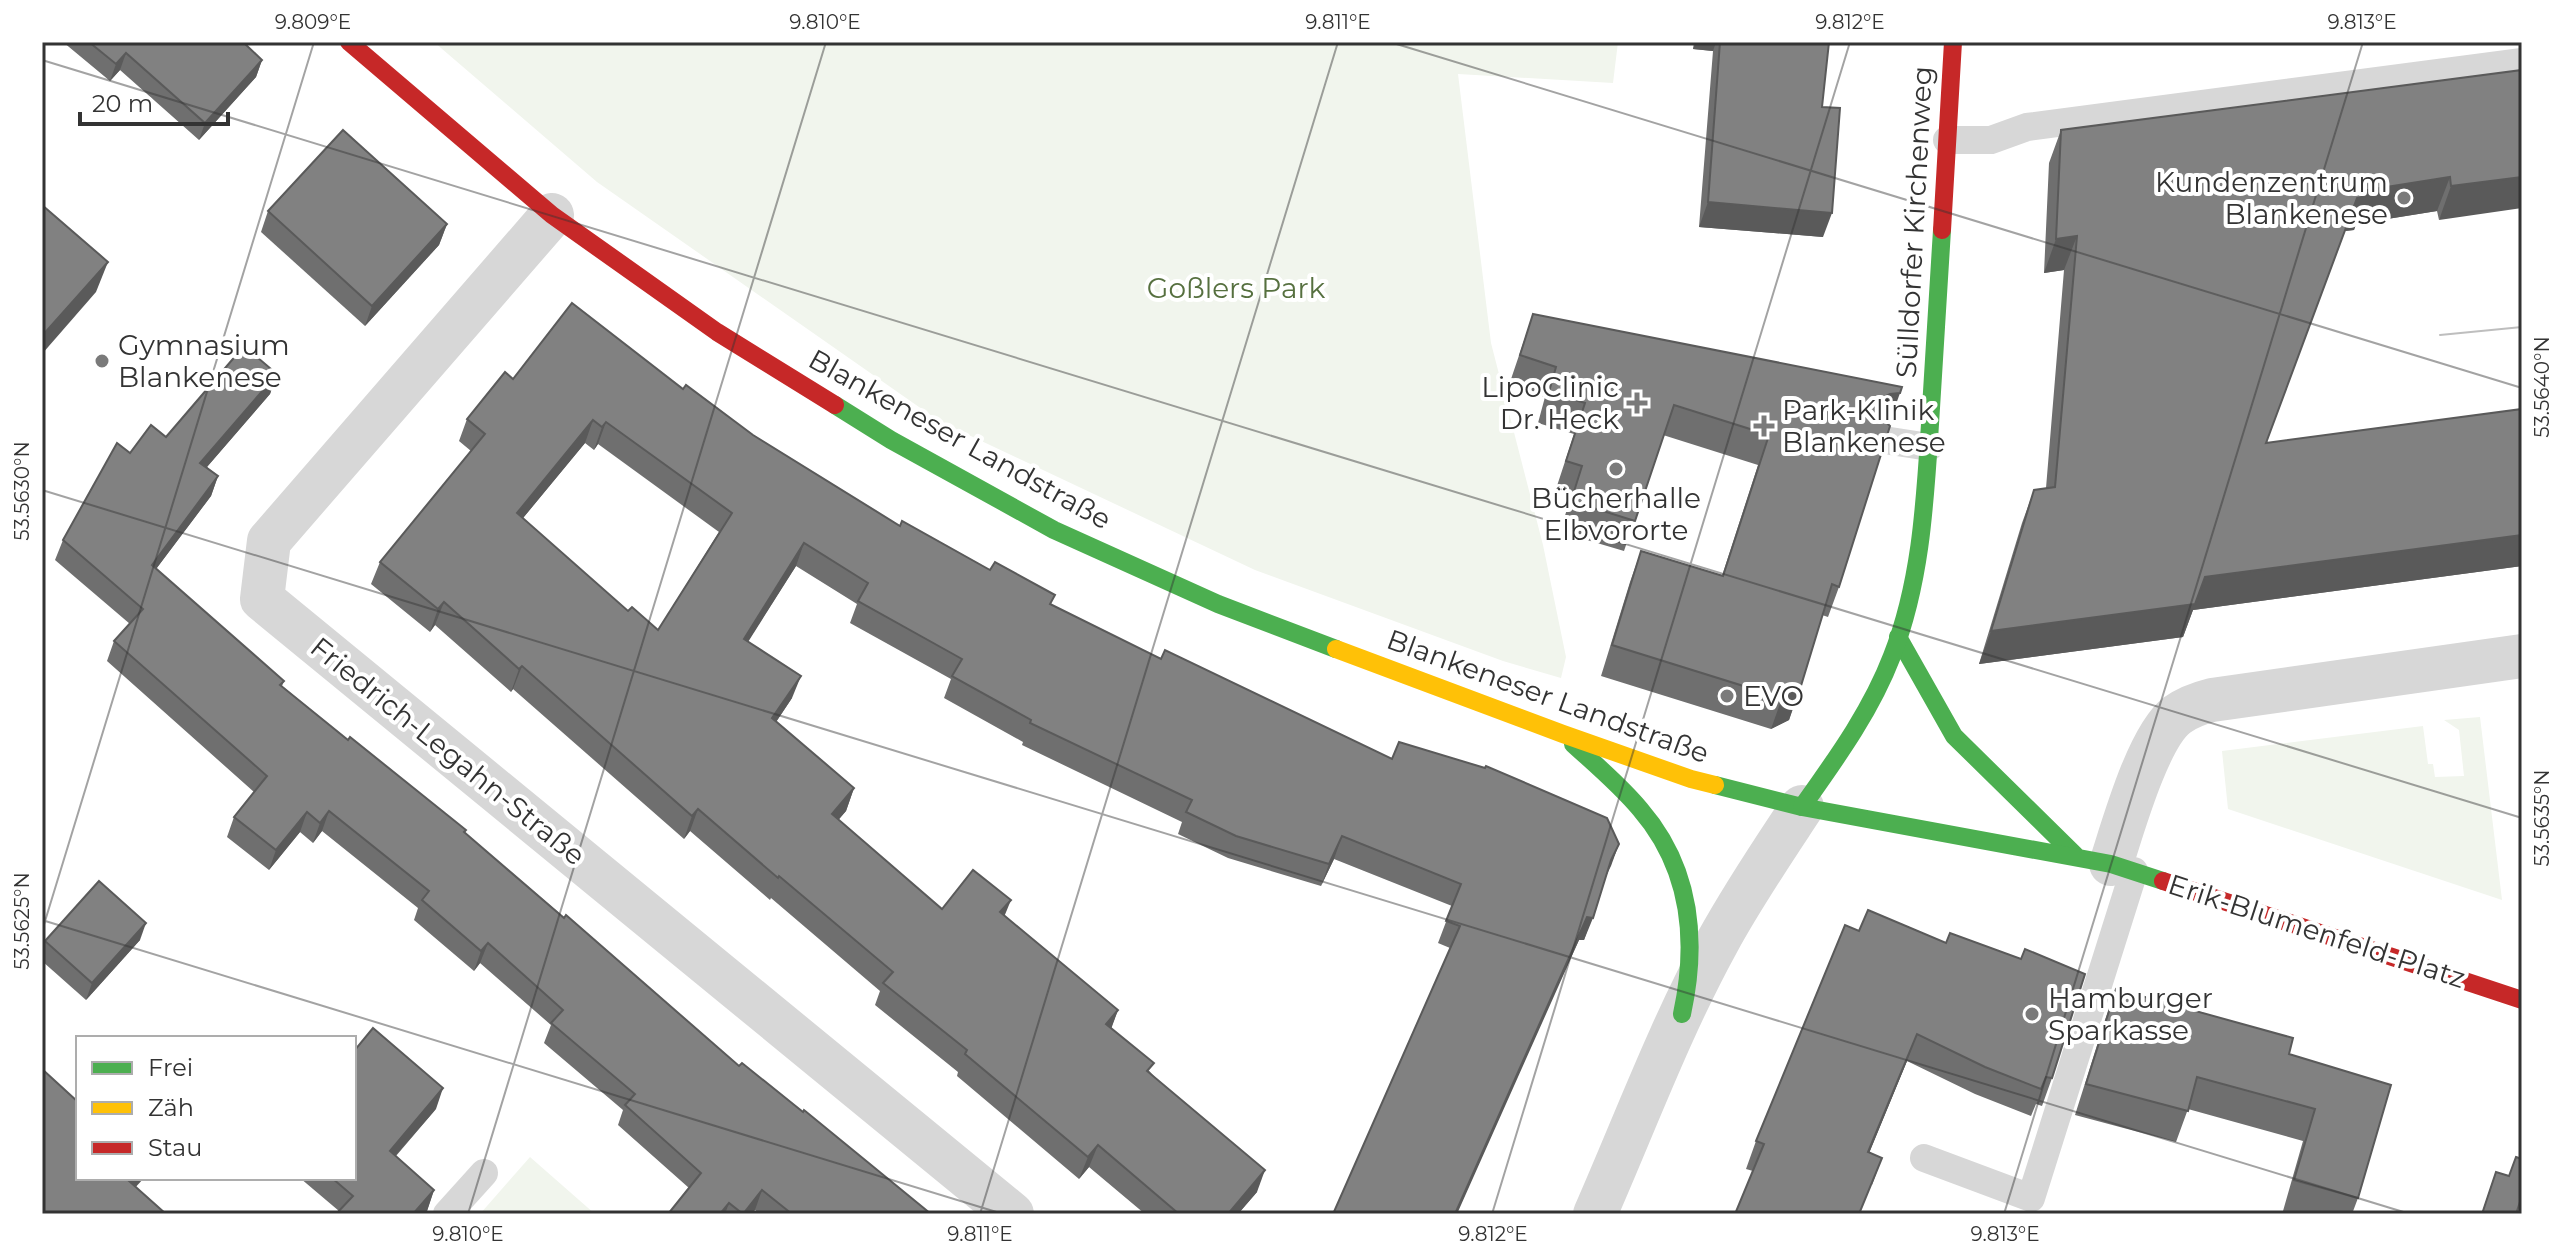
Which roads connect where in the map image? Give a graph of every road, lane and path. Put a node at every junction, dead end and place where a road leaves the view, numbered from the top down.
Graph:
1 (349, 42) edge
2 (1953, 42) edge
3 (2522, 62) edge
4 (1947, 140) junction
5 (552, 215) junction
6 (1930, 434) junction
7 (1884, 440) edge
8 (1898, 637) junction
9 (2522, 656) edge
10 (1563, 734) junction
11 (1802, 807) junction
12 (2107, 863) junction
13 (2522, 1000) edge
14 (1682, 1014) junction
15 (1924, 1158) dead end
16 (484, 1173) dead end
17 (447, 1214) edge
18 (1012, 1214) edge
19 (1595, 1214) edge

1 - 5 main road, Blankeneser Landstraße
2 - 4 main road, Sülldorfer Kirchenweg
3 - 4 lane
4 - 6 main road, Sülldorfer Kirchenweg
5 - 10 main road, Blankeneser Landstraße
5 - 18 street, Friedrich-Legahn-Straße
6 - 7 lane
6 - 8 main road, Sülldorfer Kirchenweg
8 - 11 main road, Sülldorfer Kirchenweg
8 - 12 main road
9 - 12 street
10 - 11 main road, Blankeneser Landstraße
10 - 14 main road
11 - 12 main road, Erik-Blumenfeld-Platz
11 - 14 street
12 - 13 main road, Erik-Blumenfeld-Platz
12 - 15 lane
14 - 19 street
16 - 17 lane

